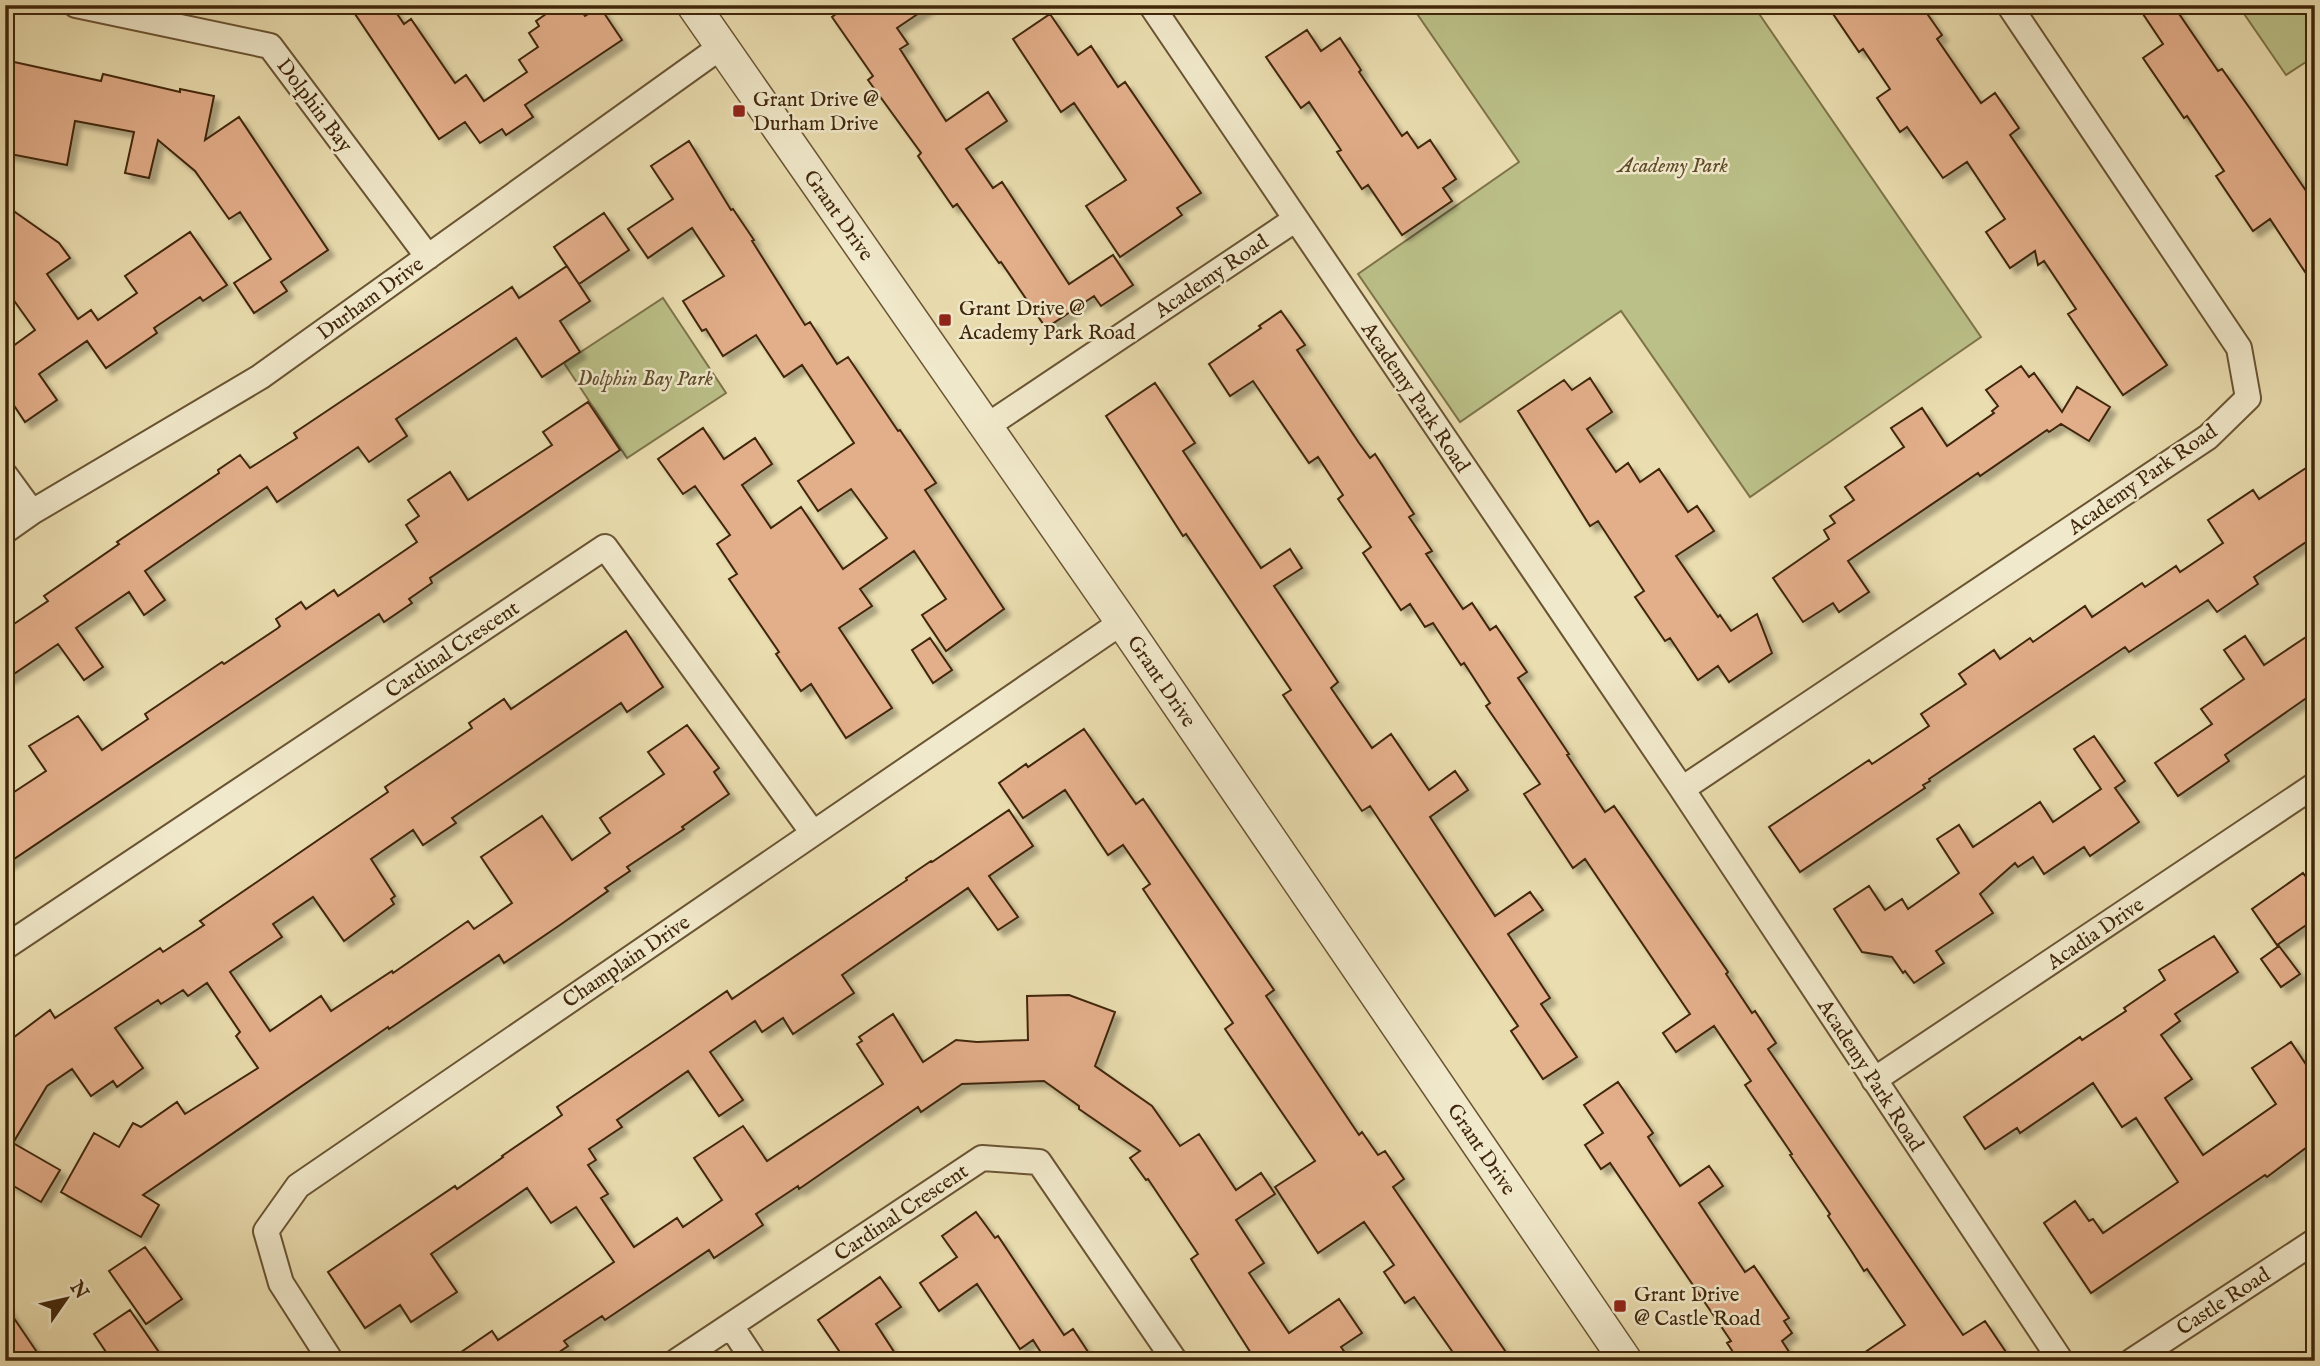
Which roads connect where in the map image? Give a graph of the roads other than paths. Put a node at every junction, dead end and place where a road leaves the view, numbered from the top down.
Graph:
1 (76, 5) edge
2 (693, 5) edge
3 (1151, 5) edge
4 (2009, 5) edge
5 (722, 46) junction
6 (1296, 219) junction
7 (428, 257) junction
8 (986, 426) junction
9 (5, 475) edge
10 (32, 512) junction
11 (5, 531) edge
12 (1122, 622) junction
13 (2315, 785) edge
14 (1682, 789) junction
15 (813, 832) junction
16 (5, 947) edge
17 (1874, 1080) junction
18 (2315, 1241) edge
19 (731, 1326) junction
20 (331, 1361) edge
21 (677, 1361) edge
22 (754, 1361) edge
23 (1175, 1361) edge
24 (1626, 1361) edge
25 (2061, 1361) edge
26 (2132, 1361) edge

1 - 7 street, Dolphin Bay
2 - 5 street, Grant Drive
3 - 6 street, Academy Park Road
4 - 14 street, Academy Park Road
5 - 7 street, Durham Drive
5 - 8 street, Grant Drive
6 - 8 street, Academy Road
6 - 14 street, Academy Park Road
7 - 10 street, Durham Drive
8 - 12 street, Grant Drive
9 - 10 street
10 - 11 street, Durham Drive
12 - 15 street, Champlain Drive
12 - 24 street, Grant Drive
13 - 17 street, Acadia Drive
14 - 17 street, Academy Park Road
15 - 16 street, Cardinal Crescent
15 - 20 street, Champlain Drive
17 - 25 street, Academy Park Road
18 - 26 street, Castle Road
19 - 21 street, Cardinal Crescent
19 - 22 street
19 - 23 street, Cardinal Crescent

